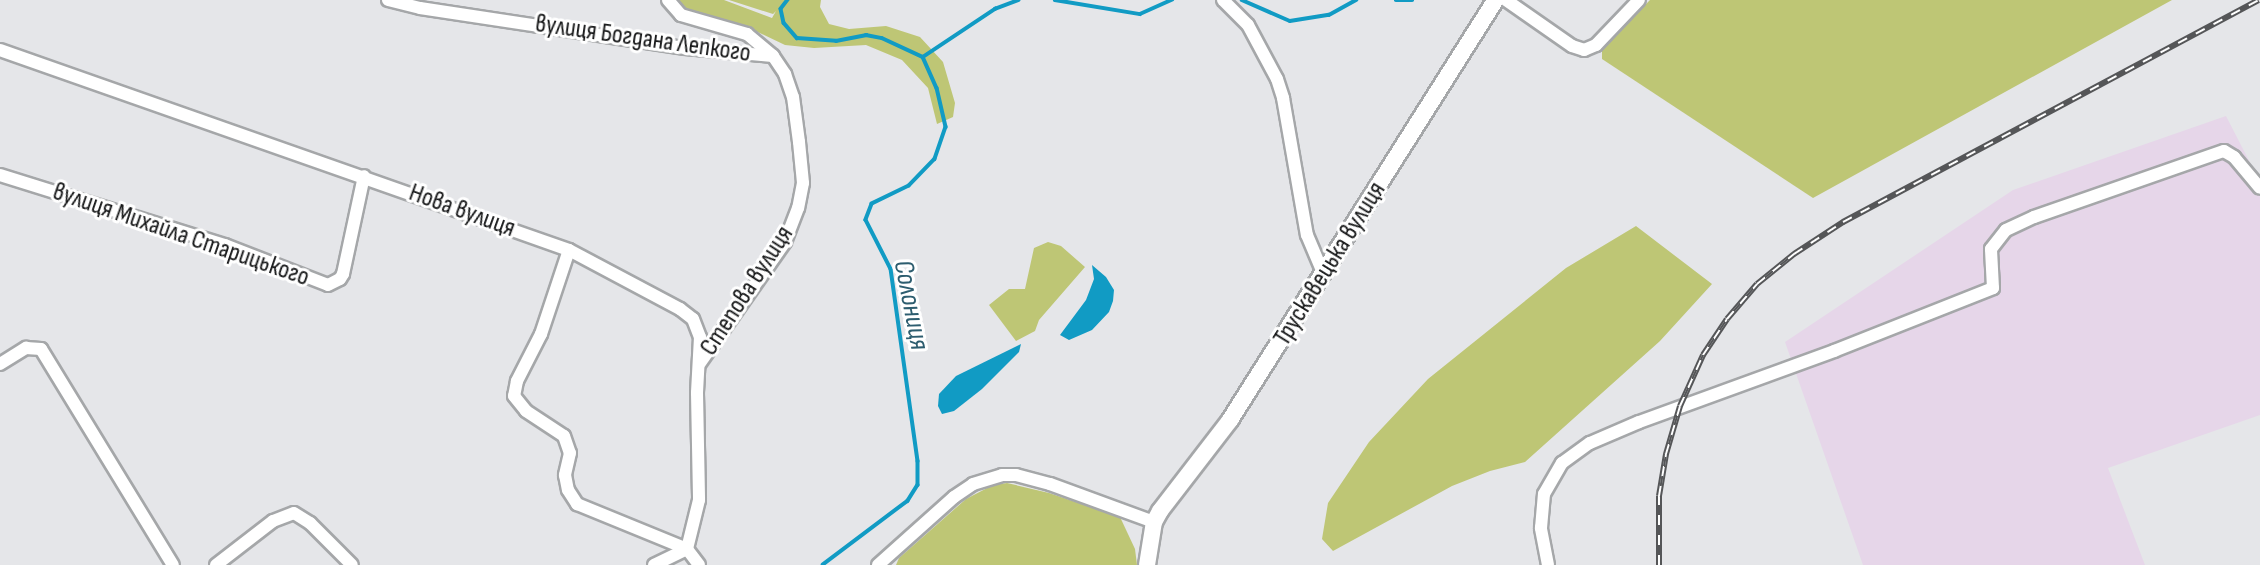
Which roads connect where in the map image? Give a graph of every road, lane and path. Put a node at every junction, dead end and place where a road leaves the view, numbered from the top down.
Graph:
1 (388, 0) edge
2 (668, 0) edge
3 (1223, 0) edge
4 (1496, 0) edge
5 (1506, 0) edge
6 (1639, 0) edge
7 (0, 50) edge
8 (773, 56) junction
9 (0, 175) edge
10 (364, 176) junction
11 (2260, 188) edge
12 (569, 250) junction
13 (1324, 275) junction
14 (0, 364) edge
15 (699, 365) junction
16 (1154, 522) junction
17 (687, 549) junction
18 (173, 565) edge
19 (216, 565) edge
20 (352, 565) edge
21 (654, 565) edge
22 (699, 565) edge
23 (878, 565) edge
24 (1147, 565) edge
25 (1548, 565) edge

1 - 8 street, вулиця Богдана Лепкого
2 - 8 street
3 - 13 street
4 - 13 street, Трускавецька вулиця
5 - 6 street
7 - 10 street, Нова вулиця
8 - 15 street, Степова вулиця
9 - 10 street, вулиця Михайла Старицького
10 - 12 street, Нова вулиця
11 - 25 street
12 - 15 street, Нова вулиця
12 - 17 street
13 - 16 street, Трускавецька вулиця
14 - 18 street
15 - 17 street, Нова вулиця
16 - 23 street
16 - 24 street, Трускавецька вулиця
17 - 21 street
17 - 22 street
19 - 20 street

